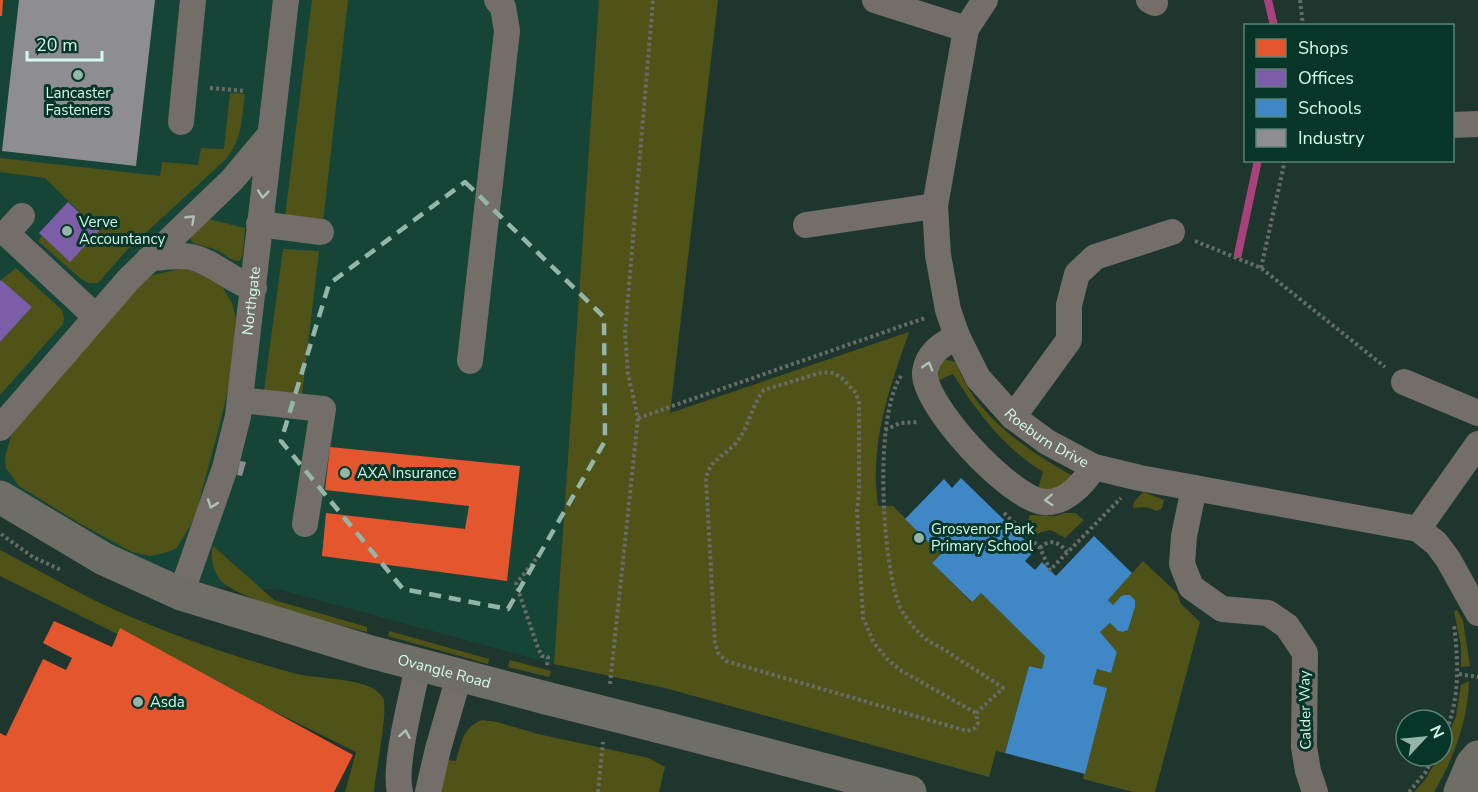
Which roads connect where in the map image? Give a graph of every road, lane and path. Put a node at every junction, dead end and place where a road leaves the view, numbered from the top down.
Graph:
1 (193, 0) edge
2 (286, 0) edge
3 (497, 0) edge
4 (653, 0) edge
5 (875, 0) edge
6 (985, 0) edge
7 (1300, 0) edge
8 (1303, 24) edge
9 (966, 29) junction
10 (230, 90) dead end
11 (245, 91) dead end
12 (181, 122) dead end
13 (1478, 124) edge
14 (1454, 125) edge
15 (269, 136) junction
16 (1285, 162) edge
17 (935, 206) junction
18 (260, 224) junction
19 (806, 225) dead end
20 (9, 229) edge
21 (321, 232) dead end
22 (1172, 232) joint
23 (149, 259) junction
24 (1262, 268) junction
25 (254, 288) junction
26 (948, 310) junction
27 (95, 316) junction
28 (957, 336) junction
29 (470, 361) dead end
30 (905, 370) dead end
31 (1404, 382) joint
32 (240, 400) junction
33 (1478, 413) edge
34 (1013, 417) junction
35 (638, 418) junction
36 (923, 422) dead end
37 (0, 428) edge
38 (885, 430) junction
39 (1478, 444) edge
40 (1094, 467) junction
41 (1140, 478) junction
42 (1194, 488) junction
43 (0, 497) edge
44 (305, 525) dead end
45 (1418, 529) junction
46 (1040, 548) dead end
47 (1067, 552) junction
48 (536, 559) dead end
49 (1050, 570) dead end
50 (181, 594) junction
51 (1471, 617) edge
52 (418, 665) junction
53 (547, 666) dead end
54 (1459, 674) junction
55 (459, 676) junction
56 (1478, 677) edge
57 (609, 687) dead end
58 (1452, 708) edge
59 (976, 713) junction
60 (604, 734) dead end
61 (1478, 757) edge
62 (1428, 768) edge
63 (1460, 790) edge
64 (400, 792) edge
65 (428, 792) edge
66 (598, 792) edge
67 (910, 792) edge
68 (1315, 792) edge
69 (1409, 792) edge

1 - 12 street
2 - 15 street, Northgate
3 - 29 street
4 - 35 path
5 - 9 street
6 - 9 street, Roeburn Drive
7 - 8 path
9 - 17 street, Roeburn Drive
10 - 11 path
13 - 14 street
15 -> 18 street, Northgate
23 -> 15 street
16 - 24 path
17 - 19 street
17 - 26 street, Roeburn Drive
18 - 21 street
18 - 25 street, Northgate
20 - 27 street
22 - 24 path
22 - 34 street
23 - 25 street
23 - 27 street
24 - 31 path
25 - 32 street, Northgate
26 - 28 street, Roeburn Drive
26 - 35 path
27 - 37 street
28 - 34 street, Roeburn Drive
40 -> 28 street
30 - 38 path
31 - 33 street
32 - 44 street
32 -> 50 street, Northgate
34 - 40 street, Roeburn Drive
35 - 57 path
36 - 38 path
38 - 59 path
39 - 45 street
40 - 41 street, Roeburn Drive
41 - 42 street, Roeburn Drive
41 - 47 path
42 - 45 street, Roeburn Drive
42 - 68 street, Calder Way
43 - 50 main road, Ovangle Road
45 - 51 street
46 - 47 path
47 - 49 path
48 - 53 path
50 - 52 main road, Ovangle Road
51 - 54 path
52 - 55 main road, Ovangle Road
64 -> 52 street
54 - 56 path
54 - 58 path
55 - 65 street
55 - 67 main road, Ovangle Road, bridge
59 - 59 path
60 - 66 path
61 - 63 main road
62 - 69 path

